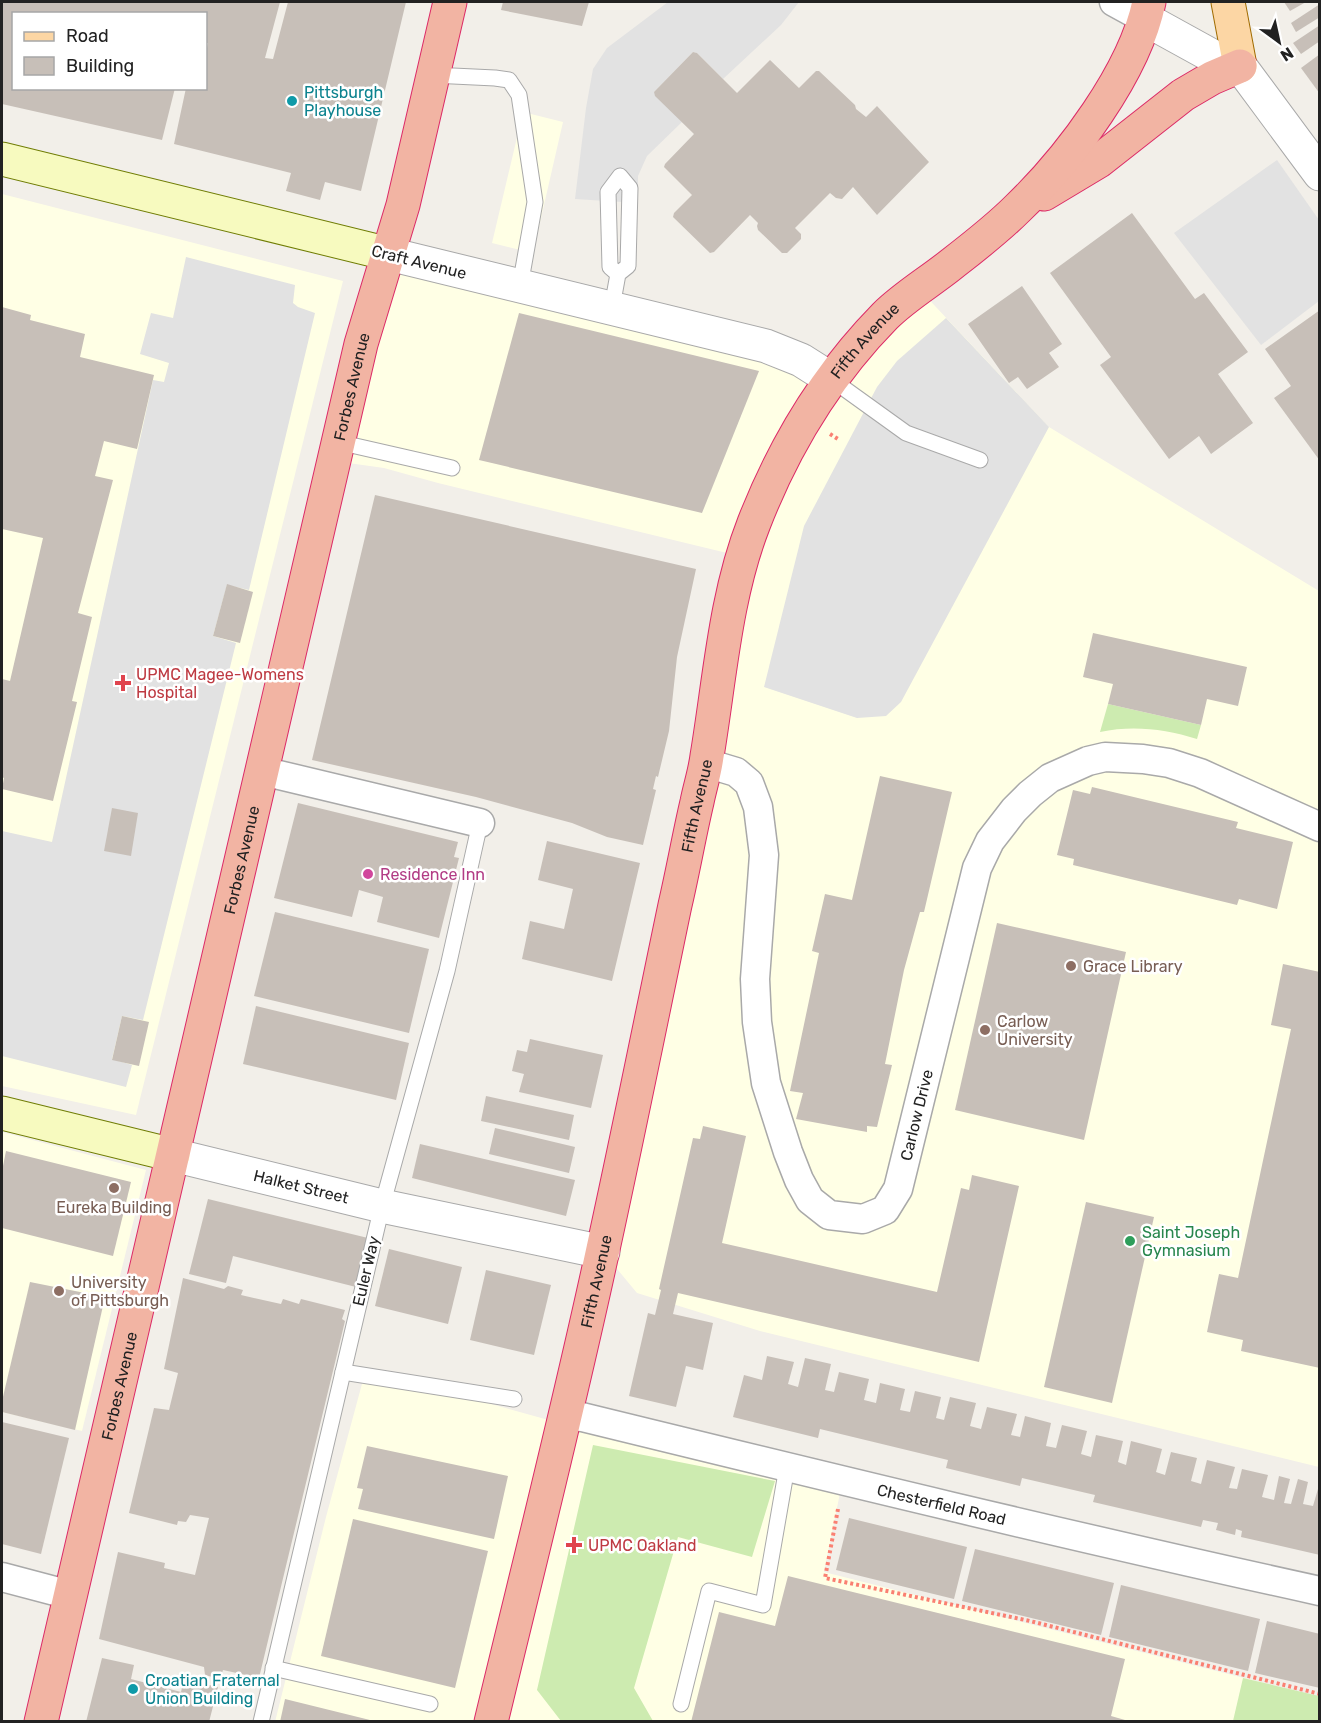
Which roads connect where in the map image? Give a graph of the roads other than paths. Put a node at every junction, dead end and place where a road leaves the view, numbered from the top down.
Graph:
1 (450, 2) edge
2 (1114, 2) edge
3 (1228, 2) edge
4 (1150, 7) edge
5 (1240, 66) junction
6 (432, 75) junction
7 (2, 159) edge
8 (1320, 174) edge
9 (1016, 211) junction
10 (389, 254) junction
11 (618, 274) junction
12 (520, 286) junction
13 (612, 307) junction
14 (831, 379) junction
15 (338, 442) junction
16 (980, 460) dead end
17 (452, 468) dead end
18 (706, 763) junction
19 (262, 771) junction
20 (480, 823) joint
21 (1320, 827) edge
22 (2, 1113) edge
23 (173, 1155) junction
24 (382, 1206) junction
25 (603, 1252) junction
26 (343, 1372) junction
27 (514, 1399) dead end
28 (565, 1416) junction
29 (787, 1467) junction
30 (2, 1577) edge
31 (1320, 1591) edge
32 (70, 1595) junction
33 (273, 1668) junction
34 (430, 1704) dead end
35 (681, 1704) dead end
36 (41, 1722) edge
37 (261, 1722) edge
38 (491, 1722) edge

1 - 6 highway, Forbes Avenue
2 - 4 street
3 - 5 main road
4 - 5 street
4 - 9 highway, Fifth Avenue
5 - 8 street
5 - 9 highway
6 - 10 highway, Forbes Avenue
6 - 12 lane
7 - 10 main road, Craft Avenue
9 - 14 highway, Fifth Avenue
10 - 12 street, Craft Avenue
10 - 15 highway, Forbes Avenue
11 - 11 lane
11 - 13 lane
12 - 13 street, Craft Avenue
13 - 14 street, Craft Avenue
14 - 16 lane
14 - 18 highway, Fifth Avenue
15 - 17 lane
15 - 19 highway, Forbes Avenue
18 - 21 street, Carlow Drive
18 - 25 highway, Fifth Avenue
19 - 20 street
19 - 23 highway, Forbes Avenue
20 - 24 lane, Euler Way
22 - 23 main road, Halket Street
23 - 24 street, Halket Street
23 - 32 highway, Forbes Avenue
24 - 25 street, Halket Street
24 - 26 lane, Euler Way
25 - 28 highway, Fifth Avenue
26 - 27 lane
26 - 33 lane, Euler Way
28 - 29 street, Chesterfield Road
28 - 38 highway, Fifth Avenue
29 - 31 street, Chesterfield Road
29 - 35 lane
30 - 32 street
32 - 36 highway, Forbes Avenue
33 - 34 lane
33 - 37 lane, Euler Way

